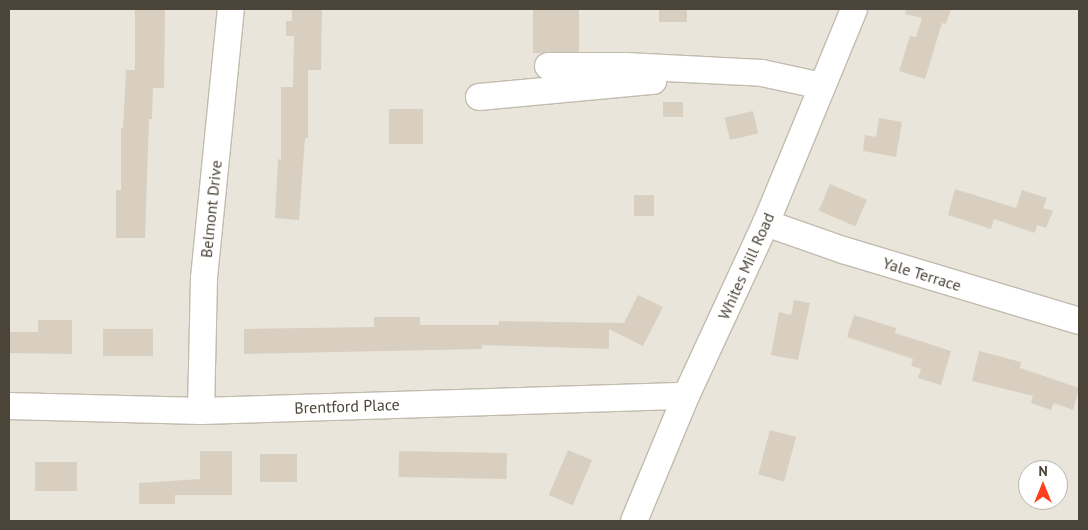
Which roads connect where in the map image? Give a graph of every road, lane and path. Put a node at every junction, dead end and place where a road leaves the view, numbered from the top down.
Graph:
1 (231, 9) edge
2 (854, 9) edge
3 (548, 66) dead end
4 (715, 70) junction
5 (822, 86) junction
6 (479, 97) dead end
7 (766, 222) junction
8 (1079, 321) edge
9 (686, 396) junction
10 (9, 406) edge
11 (200, 411) junction
12 (634, 521) edge

1 - 11 street, Belmont Drive
2 - 5 street, Whites Mill Road
3 - 4 street
4 - 5 street
4 - 6 street
5 - 7 street, Whites Mill Road
7 - 8 street, Yale Terrace
7 - 9 street, Whites Mill Road
9 - 11 street, Brentford Place
9 - 12 street, Whites Mill Road
10 - 11 street, Brentford Place

